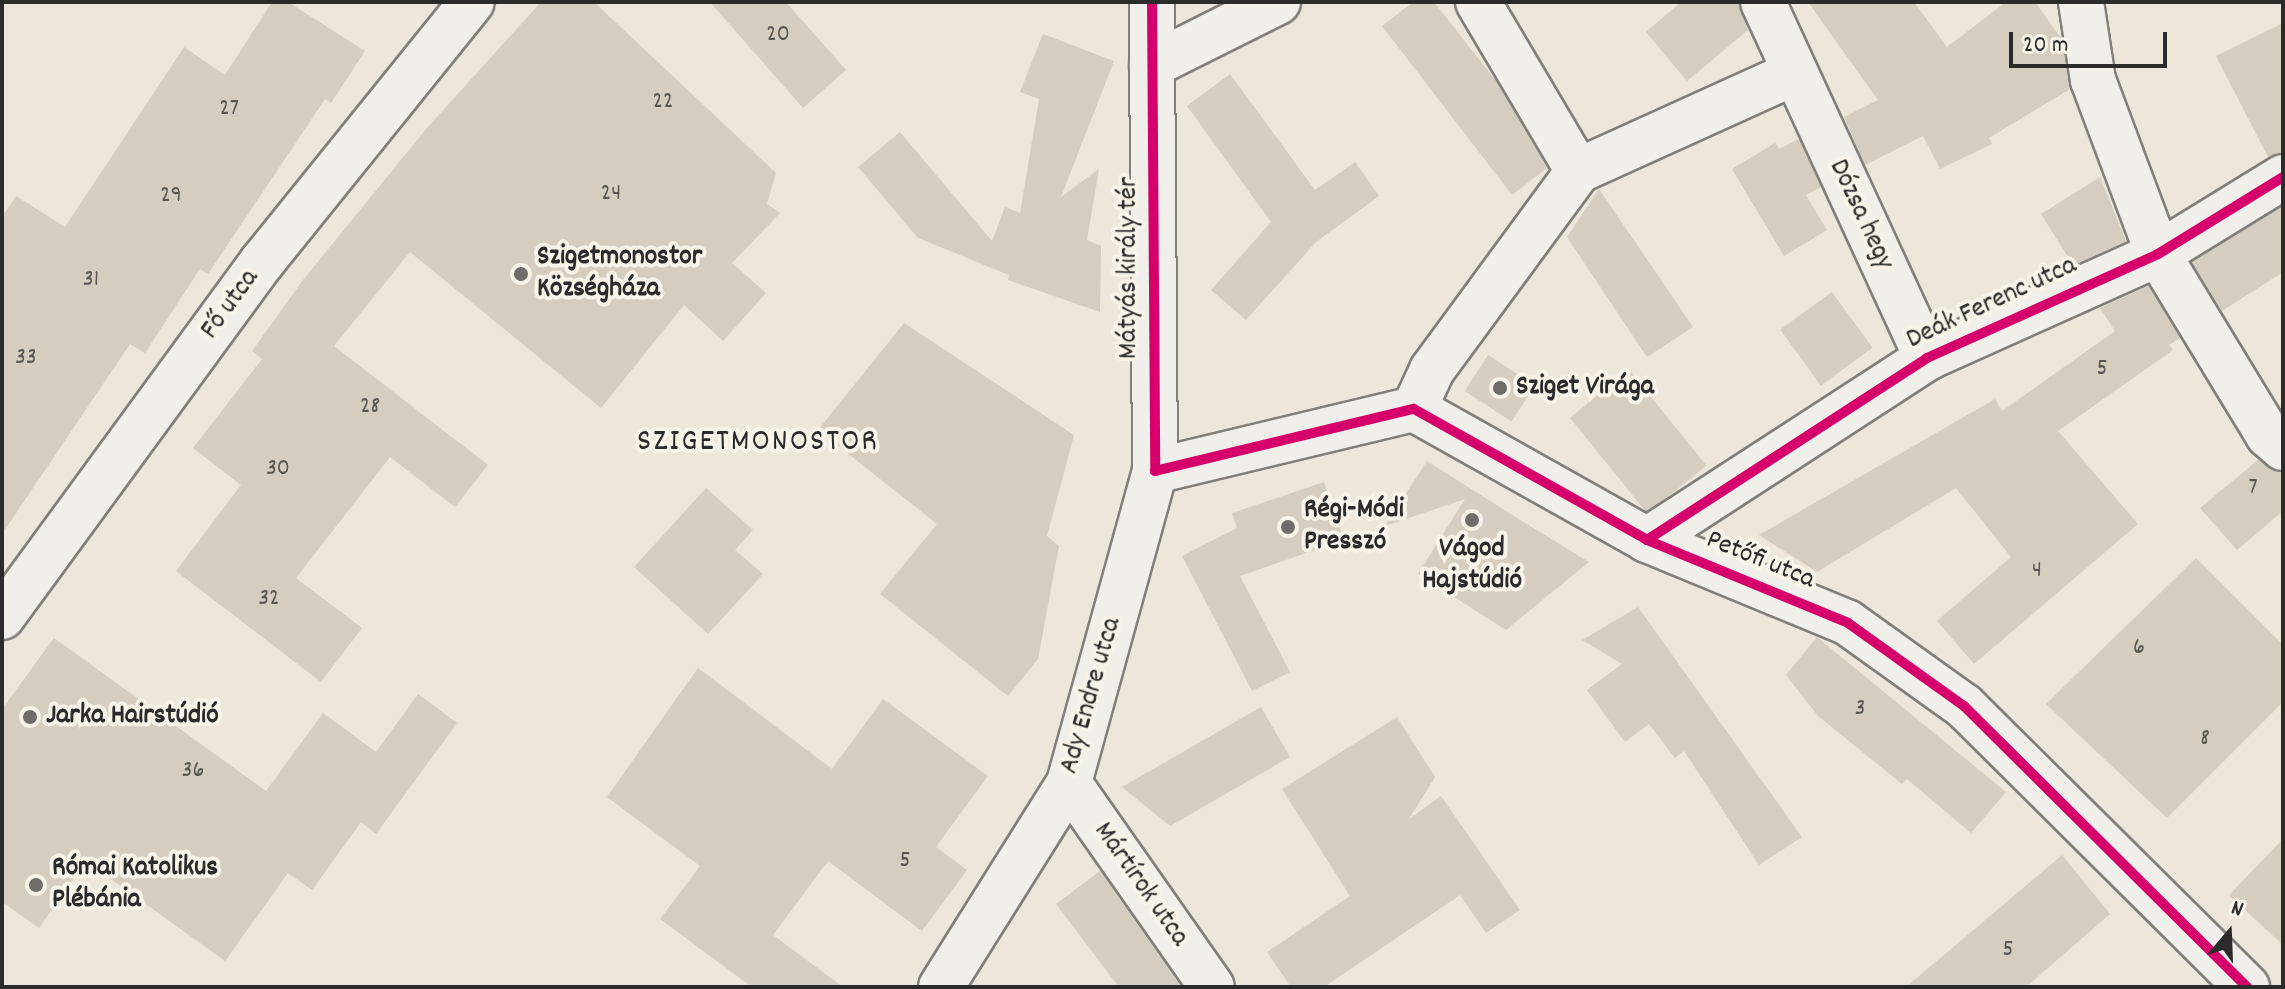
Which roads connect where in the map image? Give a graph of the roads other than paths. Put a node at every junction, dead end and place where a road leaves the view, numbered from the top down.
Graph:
1 (472, 2) edge
2 (1152, 2) edge
3 (1278, 2) edge
4 (1478, 2) edge
5 (1763, 2) edge
6 (2081, 2) edge
7 (1152, 65) junction
8 (1794, 73) junction
9 (1578, 171) junction
10 (2283, 177) edge
11 (2158, 254) junction
12 (1927, 358) junction
13 (1414, 409) junction
14 (2283, 448) edge
15 (1155, 471) junction
16 (1647, 540) junction
17 (2, 617) edge
18 (1069, 783) junction
19 (941, 987) edge
20 (1212, 987) edge
21 (2247, 987) edge

1 - 17 street, Fő utca
2 - 7 street, Mátyás király tér
3 - 7 street
4 - 9 street
5 - 8 street, Dózsa hegy
6 - 11 street
7 - 15 street, Mátyás király tér
8 - 9 street
8 - 12 street, Dózsa hegy
9 - 13 street
10 - 11 street, Deák Ferenc utca
11 - 12 street, Deák Ferenc utca
11 - 14 street
12 - 16 street, Deák Ferenc utca
13 - 15 street
13 - 16 street, Petőfi utca
15 - 18 street, Ady Endre utca
16 - 21 street, Petőfi utca
18 - 19 street, Ady Endre utca
18 - 20 street, Mártírok utca

